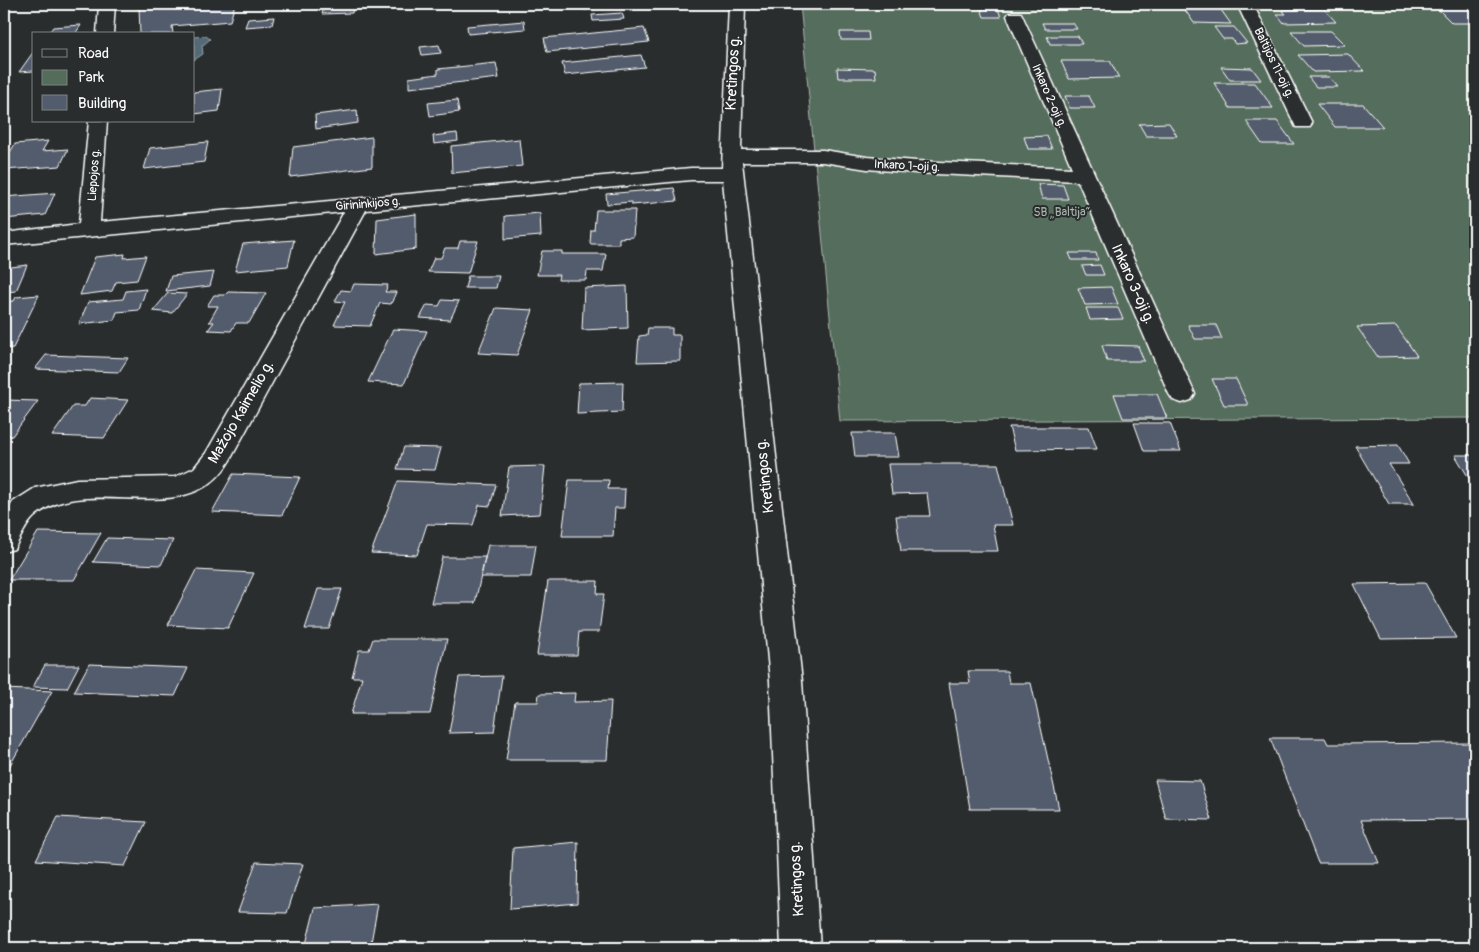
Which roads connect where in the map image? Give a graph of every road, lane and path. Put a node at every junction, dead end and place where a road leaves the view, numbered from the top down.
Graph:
1 (107, 4) edge
2 (737, 4) edge
3 (1245, 4) edge
4 (1015, 16) dead end
5 (105, 32) edge
6 (98, 122) edge
7 (1303, 123) dead end
8 (731, 165) junction
9 (1084, 175) junction
10 (358, 204) junction
11 (89, 229) junction
12 (4, 239) edge
13 (1182, 394) dead end
14 (4, 542) edge
15 (801, 948) edge

1 - 5 street
2 - 8 street, Kretingos g.
3 - 7 street, Baltijos 11-oji g.
4 - 9 street, Inkaro 2-oji g.
6 - 11 street, Liepojos g.
8 - 9 street, Inkaro 1-oji g.
8 - 10 street, Girininkijos g.
8 - 15 street, Kretingos g.
9 - 13 street, Inkaro 3-oji g.
10 - 11 street, Girininkijos g.
10 - 14 street, Mažojo Kaimelio g.
11 - 12 street, Girininkijos g.

